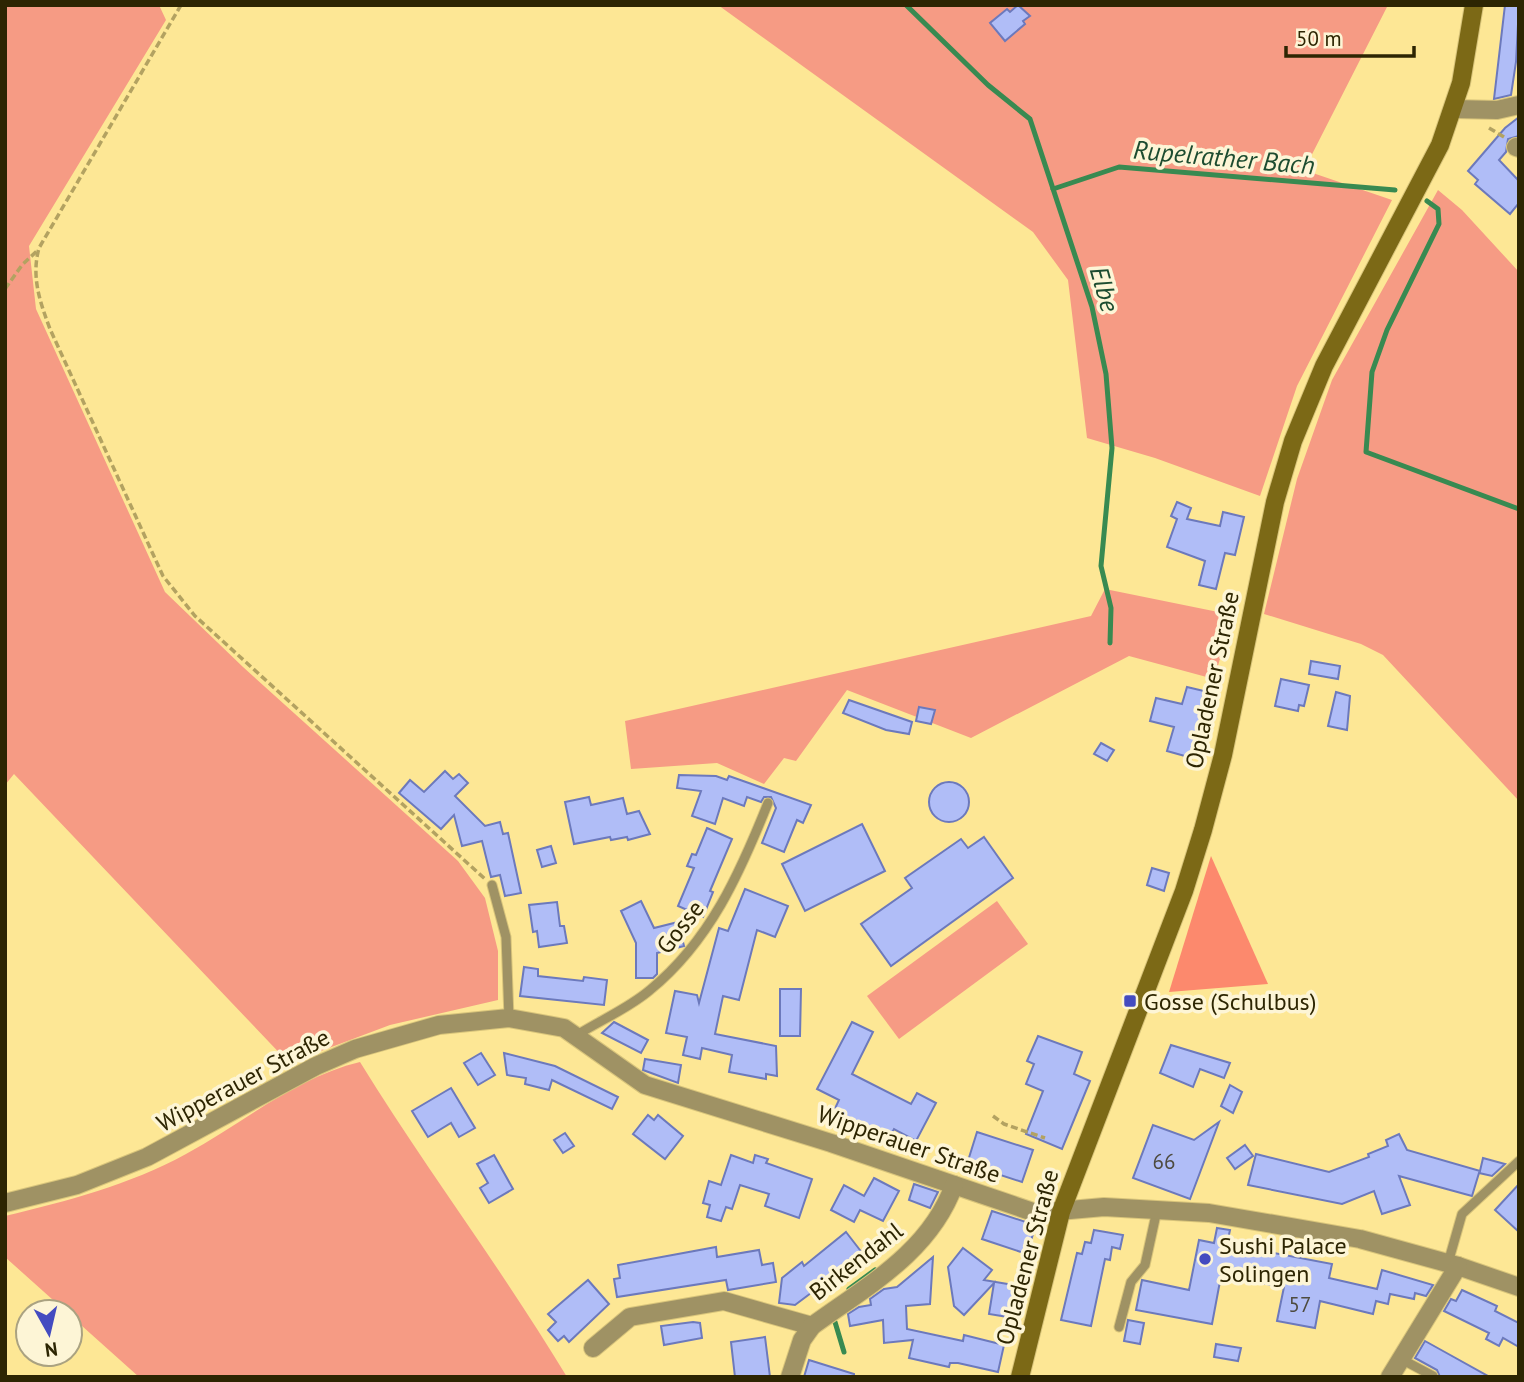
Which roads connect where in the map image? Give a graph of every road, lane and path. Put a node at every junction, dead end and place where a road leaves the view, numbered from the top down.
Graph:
1 (181, 5) edge
2 (1474, 5) edge
3 (1519, 105) edge
4 (1454, 109) junction
5 (39, 248) junction
6 (5, 289) edge
7 (768, 803) dead end
8 (492, 885) joint
9 (509, 1018) junction
10 (577, 1035) junction
11 (993, 1116) dead end
12 (1045, 1138) dead end
13 (1519, 1161) edge
14 (954, 1185) junction
15 (5, 1203) edge
16 (1157, 1210) junction
17 (1061, 1212) junction
18 (1453, 1264) junction
19 (1519, 1287) edge
20 (812, 1326) junction
21 (1119, 1327) dead end
22 (593, 1348) dead end
23 (1401, 1359) junction
24 (1433, 1376) edge
25 (790, 1377) edge
26 (1020, 1377) edge
27 (1390, 1377) edge

1 - 5 path
2 - 4 main road, Opladener Straße
3 - 4 street
4 - 17 main road, Opladener Straße
5 - 6 path
5 - 8 path
7 - 10 lane, Gosse
8 - 9 lane
9 - 10 street, Wipperauer Straße
9 - 15 street, Wipperauer Straße
10 - 14 street, Wipperauer Straße
11 - 12 path
13 - 18 lane
14 - 17 street, Wipperauer Straße
14 - 20 street, Birkendahl
16 - 17 street, Wipperauer Straße
16 - 18 street, Wipperauer Straße
16 - 21 lane
17 - 26 main road, Opladener Straße
18 - 19 street, Wipperauer Straße
18 - 23 street
20 - 22 street
20 - 25 street, Birkendahl
23 - 24 lane
23 - 27 street

